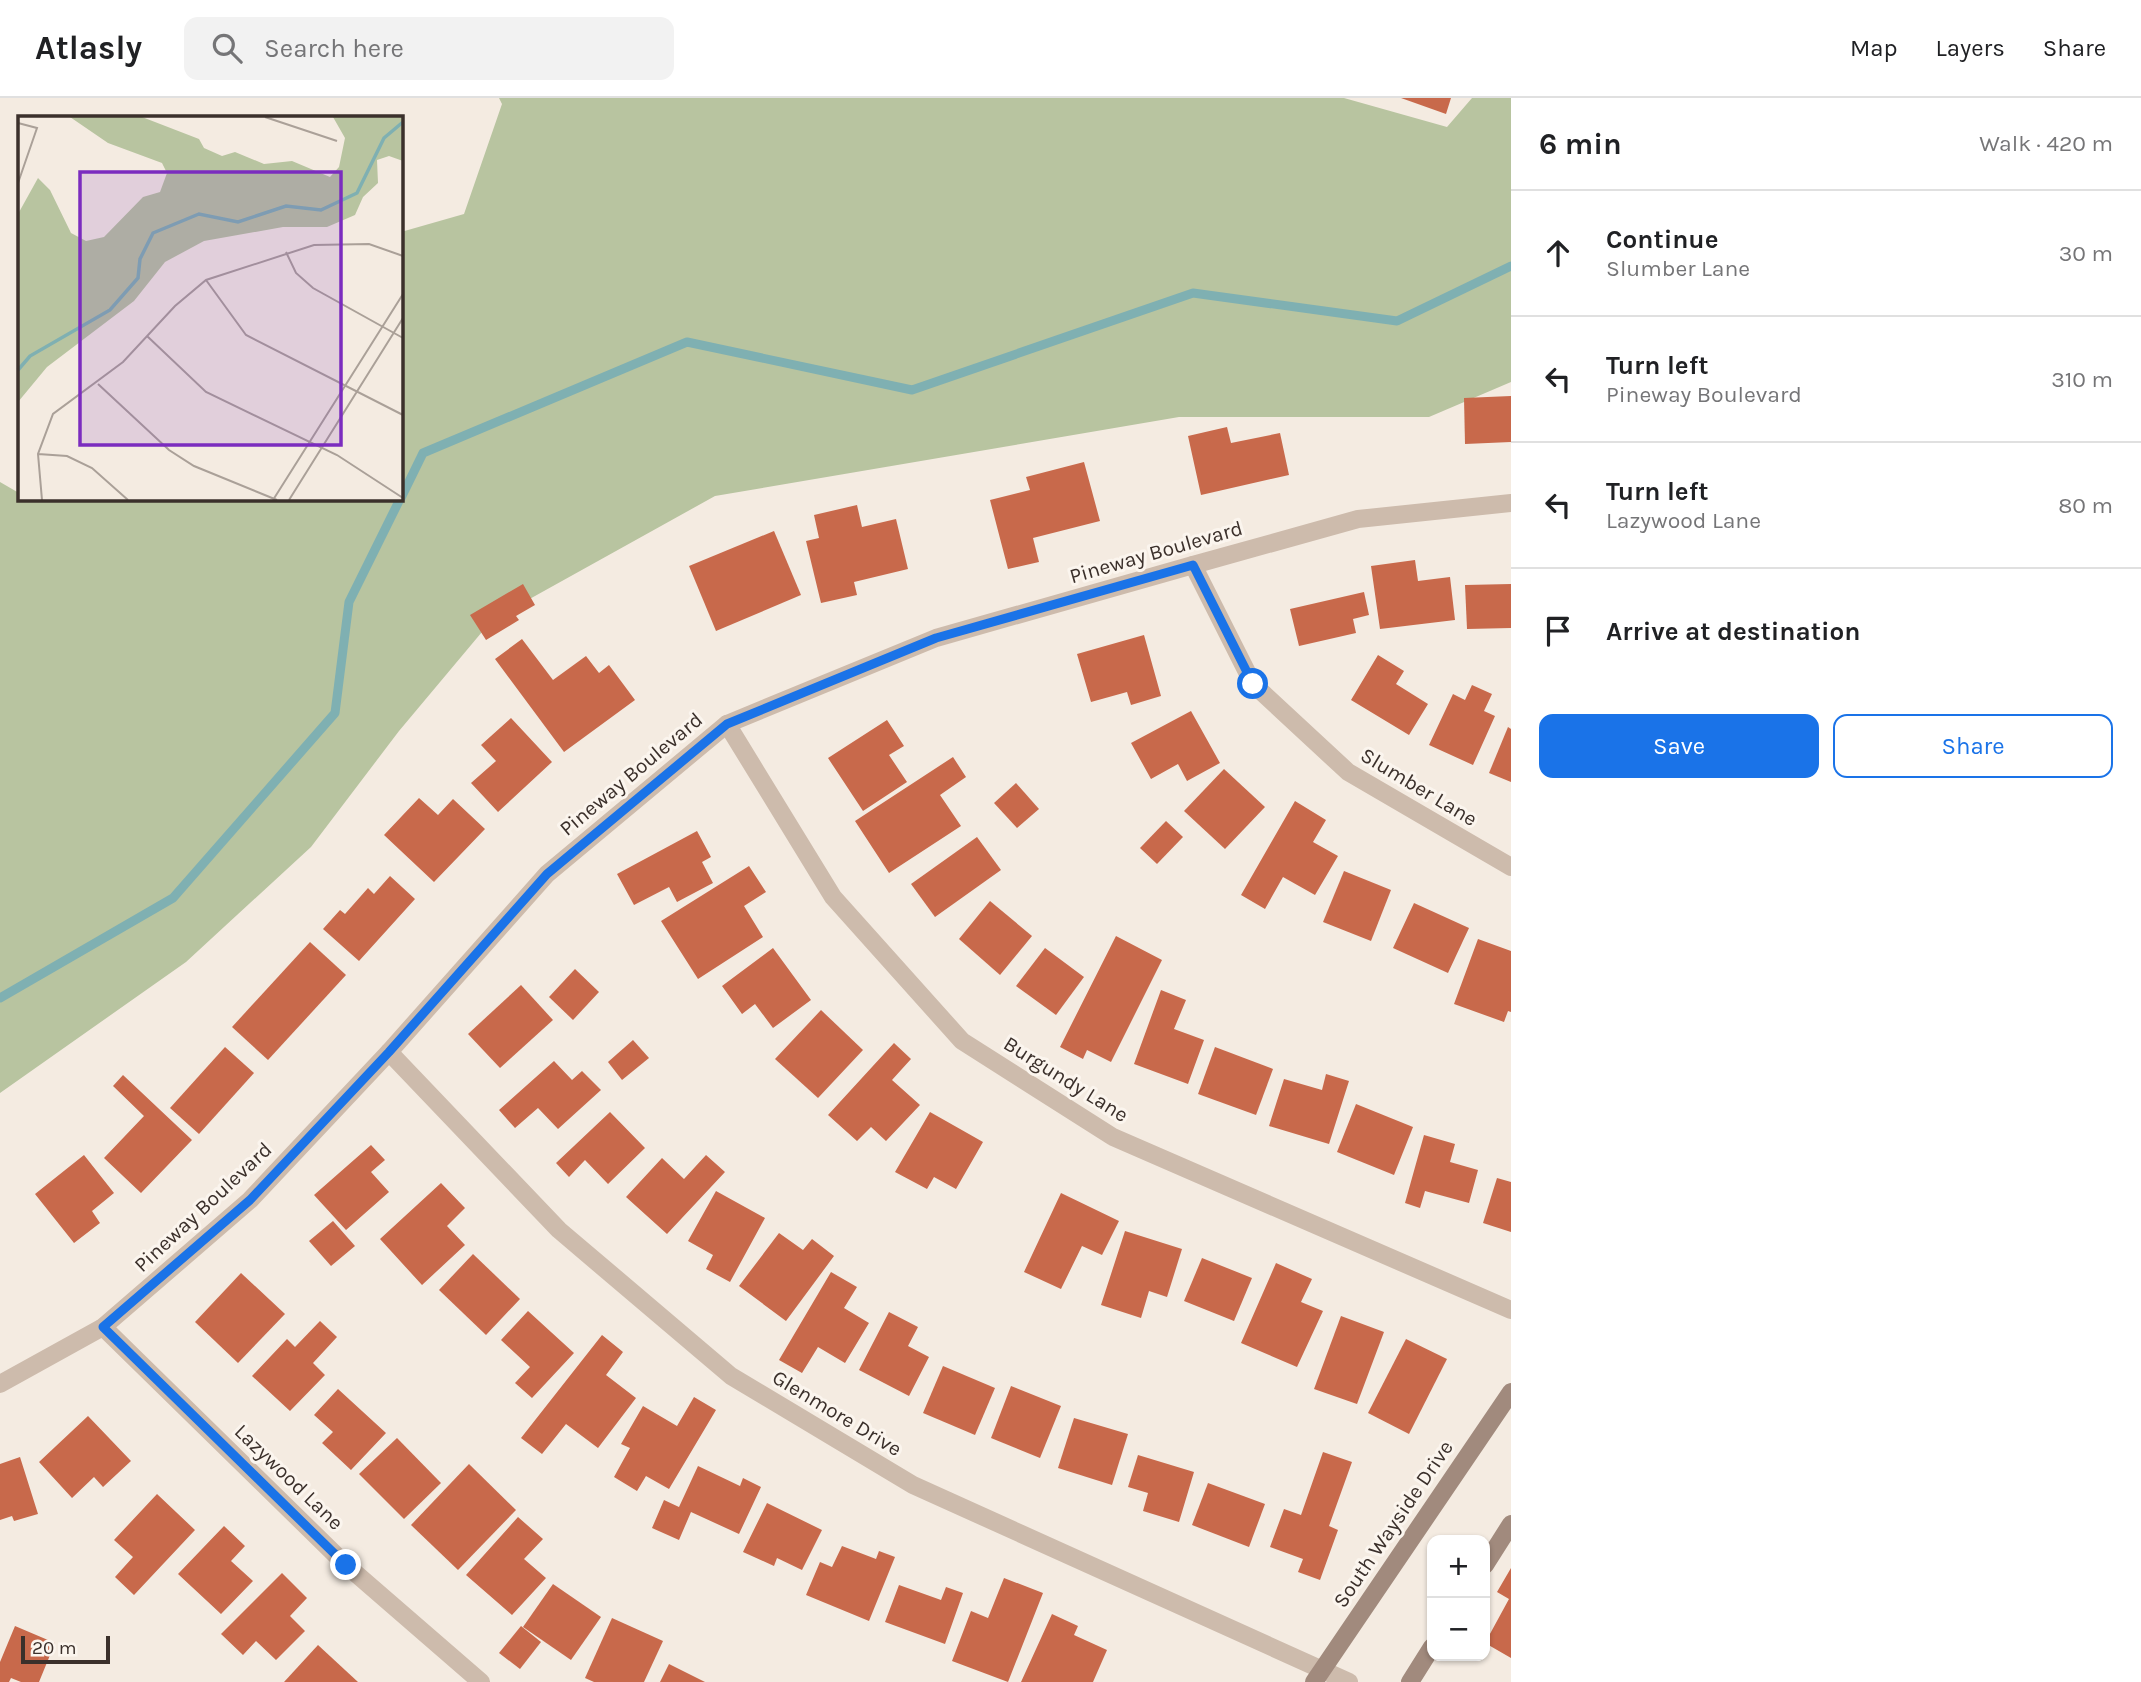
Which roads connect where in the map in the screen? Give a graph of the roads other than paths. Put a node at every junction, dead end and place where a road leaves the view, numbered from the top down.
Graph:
1 (1511, 503) edge
2 (1193, 565) junction
3 (727, 724) junction
4 (1511, 867) edge
5 (389, 1052) junction
6 (1511, 1310) edge
7 (103, 1327) junction
8 (0, 1384) edge
9 (1511, 1392) edge
10 (1511, 1524) edge
11 (1490, 1557) edge
12 (1427, 1655) edge
13 (1317, 1676) edge
14 (481, 1682) edge
15 (1349, 1682) edge
16 (1410, 1682) edge

1 - 2 street, Pineway Boulevard
2 - 3 street, Pineway Boulevard
2 - 4 street, Slumber Lane
3 - 5 street, Pineway Boulevard
3 - 6 street, Burgundy Lane
5 - 7 street, Pineway Boulevard
5 - 13 street, Glenmore Drive
7 - 8 street, Pineway Boulevard
7 - 14 street, Lazywood Lane
9 - 13 main road, South Wayside Drive
10 - 11 main road
12 - 16 main road
13 - 15 street, Glenmore Drive

